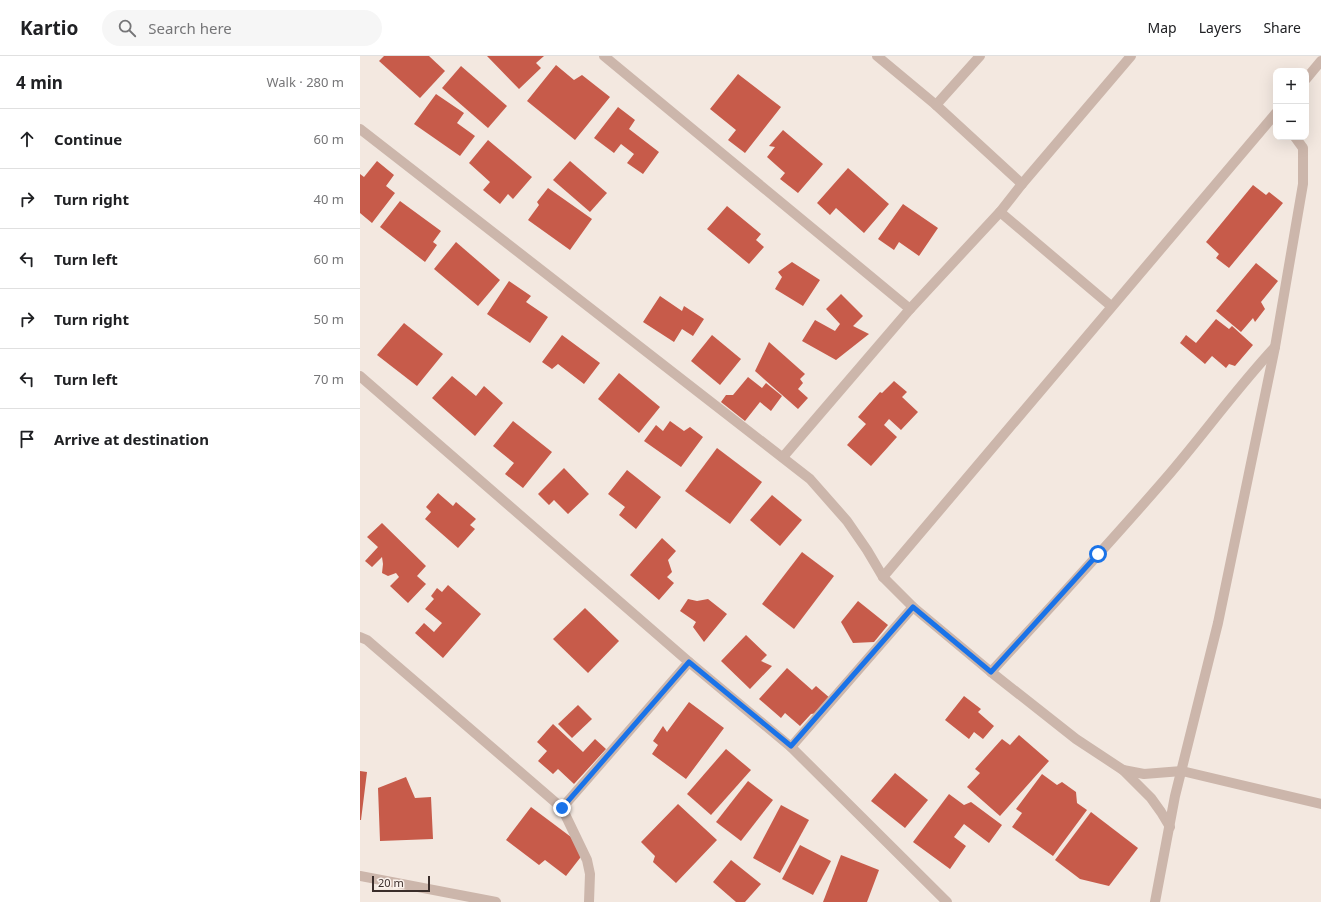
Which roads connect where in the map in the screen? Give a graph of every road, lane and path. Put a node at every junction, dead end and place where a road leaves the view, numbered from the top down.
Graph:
1 (604, 56) edge
2 (877, 56) edge
3 (980, 56) edge
4 (1131, 56) edge
5 (1321, 61) edge
6 (1309, 75) edge
7 (936, 105) junction
8 (1273, 118) edge
9 (360, 129) edge
10 (1297, 140) edge
11 (1022, 184) junction
12 (1000, 212) junction
13 (1111, 306) junction
14 (910, 309) junction
15 (1274, 347) junction
16 (360, 376) edge
17 (783, 457) junction
18 (883, 577) junction
19 (913, 607) junction
20 (360, 637) edge
21 (689, 662) junction
22 (991, 672) junction
23 (791, 746) junction
24 (1123, 770) junction
25 (1182, 771) junction
26 (1321, 804) edge
27 (562, 808) junction
28 (1170, 826) junction
29 (360, 876) edge
30 (496, 902) edge
31 (589, 902) edge
32 (948, 902) edge
33 (1155, 902) edge

1 - 14 street
2 - 7 street
3 - 7 street
4 - 11 street
5 - 6 street
7 - 11 street
8 - 13 street
9 - 17 street
10 - 15 street
11 - 12 street
12 - 13 street
12 - 14 street
13 - 18 street
14 - 17 street
15 - 22 street
15 - 25 street
16 - 21 street
17 - 18 street
18 - 19 street
19 - 22 street
19 - 23 street
20 - 27 street
21 - 23 street
21 - 27 street
22 - 24 street
23 - 32 street
24 - 25 street
24 - 28 street
25 - 26 street
25 - 28 street
27 - 31 street
28 - 33 street
29 - 30 street

